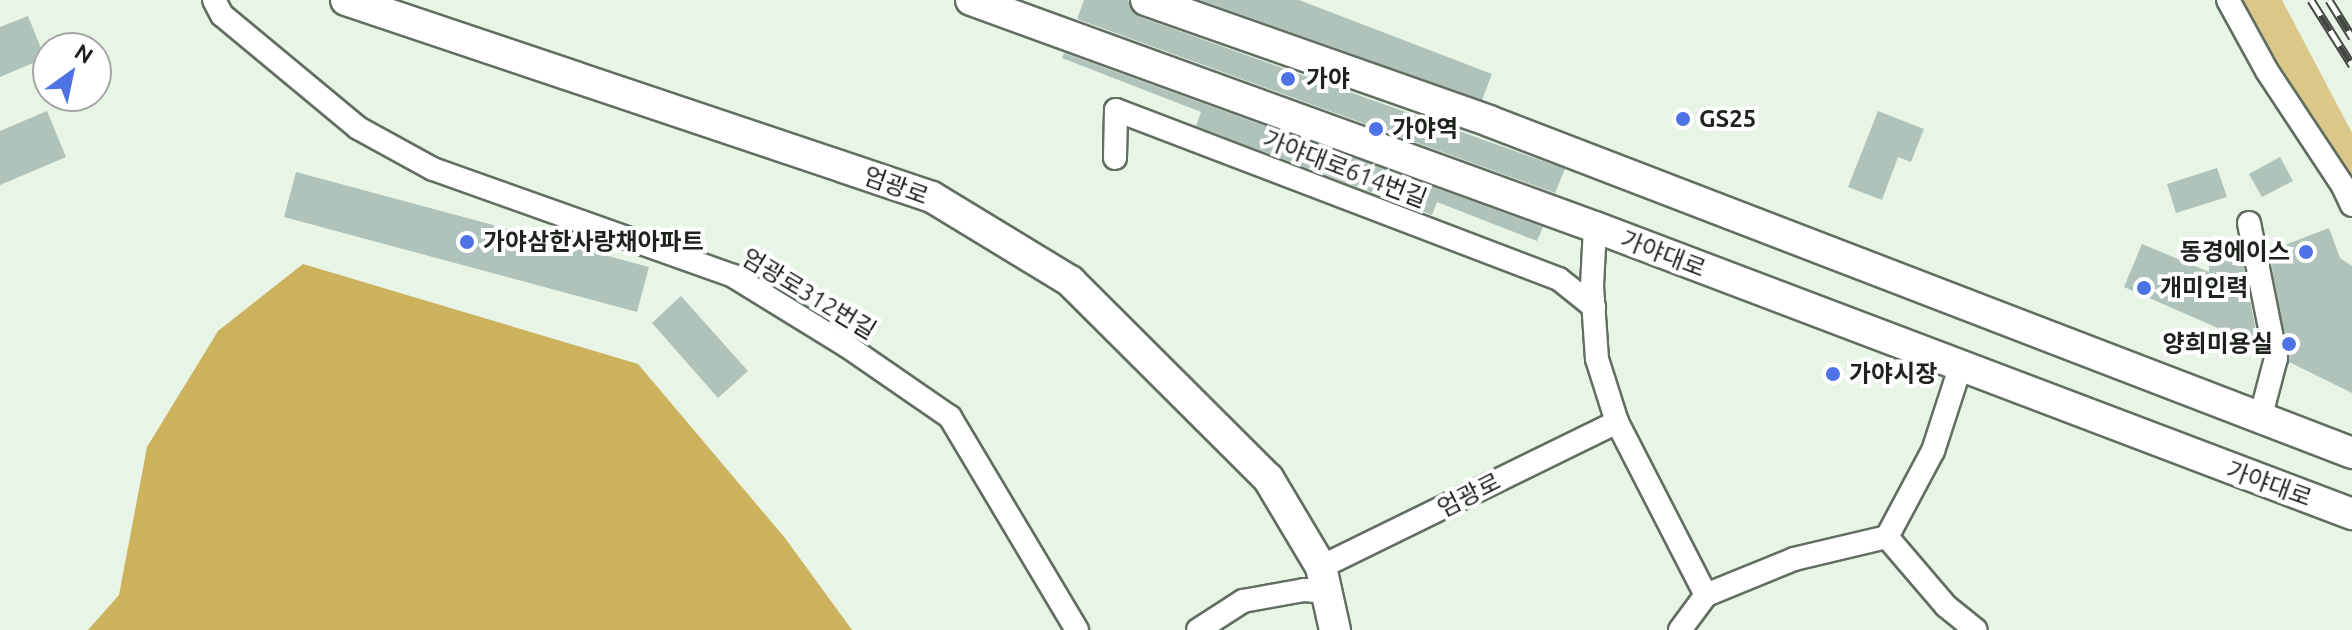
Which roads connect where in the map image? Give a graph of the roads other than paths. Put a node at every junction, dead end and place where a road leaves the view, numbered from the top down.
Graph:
1 (214, 0) edge
2 (346, 0) edge
3 (971, 0) edge
4 (1146, 0) edge
5 (2228, 0) edge
6 (1115, 158) dead end
7 (2352, 205) edge
8 (2249, 223) dead end
9 (1595, 227) junction
10 (1594, 307) junction
11 (1960, 368) junction
12 (2260, 419) junction
13 (1617, 422) junction
14 (2352, 453) edge
15 (2294, 493) junction
16 (2352, 514) edge
17 (2352, 527) edge
18 (1887, 537) junction
19 (1323, 580) junction
20 (1706, 595) junction
21 (1077, 630) edge
22 (1198, 630) edge
23 (1335, 630) edge
24 (1680, 630) edge
25 (1976, 630) edge

1 - 21 street, 엄광로312번길
2 - 19 main road, 엄광로
3 - 9 main road, 가야대로
4 - 12 main road
5 - 7 street
6 - 10 street, 가야대로614번길
8 - 12 street
9 - 10 street
9 - 11 main road, 가야대로
10 - 13 street
11 - 15 main road, 가야대로
11 - 18 street
12 - 14 main road
13 - 19 street, 엄광로
13 - 20 street
15 - 16 main road, 가야대로
15 - 17 main road
18 - 20 street
18 - 25 street
19 - 22 street
19 - 23 main road, 엄광로
20 - 24 street

